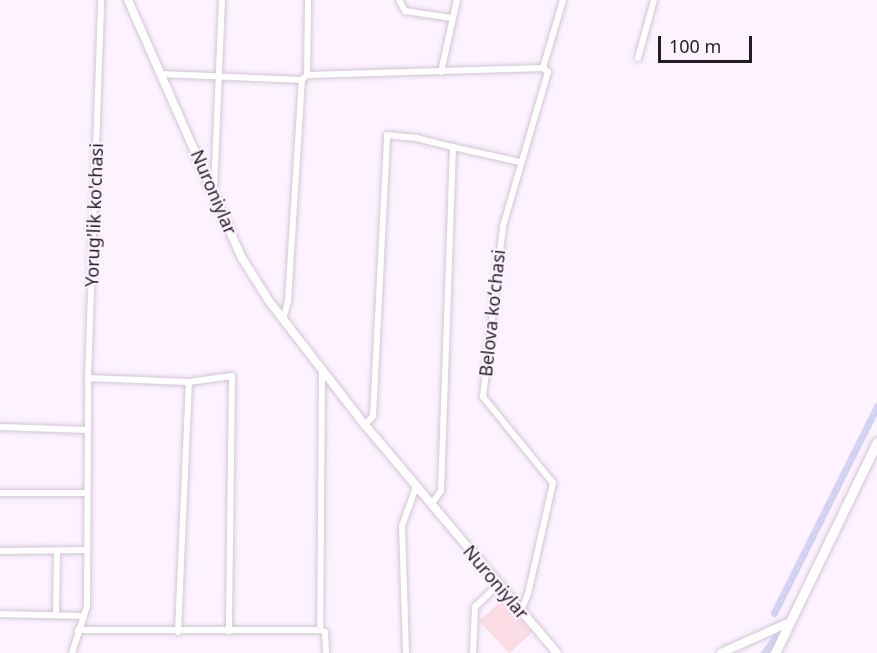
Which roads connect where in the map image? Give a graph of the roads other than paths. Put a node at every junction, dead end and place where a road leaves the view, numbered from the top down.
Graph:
1 (101, 0) edge
2 (128, 0) edge
3 (222, 0) edge
4 (308, 0) edge
5 (399, 0) edge
6 (457, 0) edge
7 (563, 0) edge
8 (654, 0) edge
9 (452, 18) junction
10 (638, 58) dead end
11 (543, 68) junction
12 (441, 72) junction
13 (162, 74) junction
14 (219, 74) junction
15 (304, 77) junction
16 (453, 147) junction
17 (520, 162) junction
18 (214, 191) junction
19 (283, 320) junction
20 (322, 371) junction
21 (88, 378) junction
22 (189, 382) junction
23 (365, 425) junction
24 (0, 427) edge
25 (88, 430) junction
26 (877, 442) edge
27 (416, 487) junction
28 (0, 492) edge
29 (86, 493) junction
30 (431, 505) junction
31 (87, 550) junction
32 (0, 551) edge
33 (57, 551) junction
34 (498, 585) junction
35 (521, 610) junction
36 (0, 614) edge
37 (56, 615) junction
38 (84, 616) junction
39 (790, 622) junction
40 (78, 630) junction
41 (320, 630) junction
42 (229, 631) junction
43 (178, 632) junction
44 (72, 653) edge
45 (326, 653) edge
46 (406, 653) edge
47 (473, 653) edge
48 (557, 653) edge
49 (721, 653) edge
50 (775, 653) edge

1 - 21 street, Yorug'lik ko'chasi
2 - 13 main road, Nuroniylar
3 - 14 street
4 - 15 street
5 - 9 street
6 - 9 street
7 - 11 street, Belova koʻchasi
8 - 10 street
9 - 12 street
11 - 12 street
11 - 17 street, Belova koʻchasi
12 - 15 street
13 - 14 street
13 - 18 main road, Nuroniylar
14 - 15 street
14 - 18 street
15 - 19 street
16 - 17 street
16 - 23 street
16 - 30 street
17 - 35 street, Belova koʻchasi
18 - 19 main road, Nuroniylar
19 - 20 main road, Nuroniylar
20 - 23 main road, Nuroniylar
20 - 41 street
21 - 22 street
21 - 25 street, Yorug'lik ko'chasi
22 - 42 street
22 - 43 street
23 - 27 main road, Nuroniylar
24 - 25 street
25 - 29 street, Yorug'lik ko'chasi
26 - 39 main road
27 - 30 main road, Nuroniylar
27 - 46 street
28 - 29 street
29 - 31 street, Yorug'lik ko'chasi
30 - 34 main road, Nuroniylar
31 - 33 street
31 - 38 street, Yorug'lik ko'chasi
32 - 33 street
33 - 37 street
34 - 35 main road, Nuroniylar
34 - 47 street
35 - 48 main road, Nuroniylar
36 - 37 street
37 - 38 street
38 - 40 street, Yorug'lik ko'chasi
39 - 49 main road
39 - 50 main road
40 - 43 street
40 - 44 street, Yorug'lik ko'chasi
41 - 42 street
41 - 45 street
42 - 43 street

